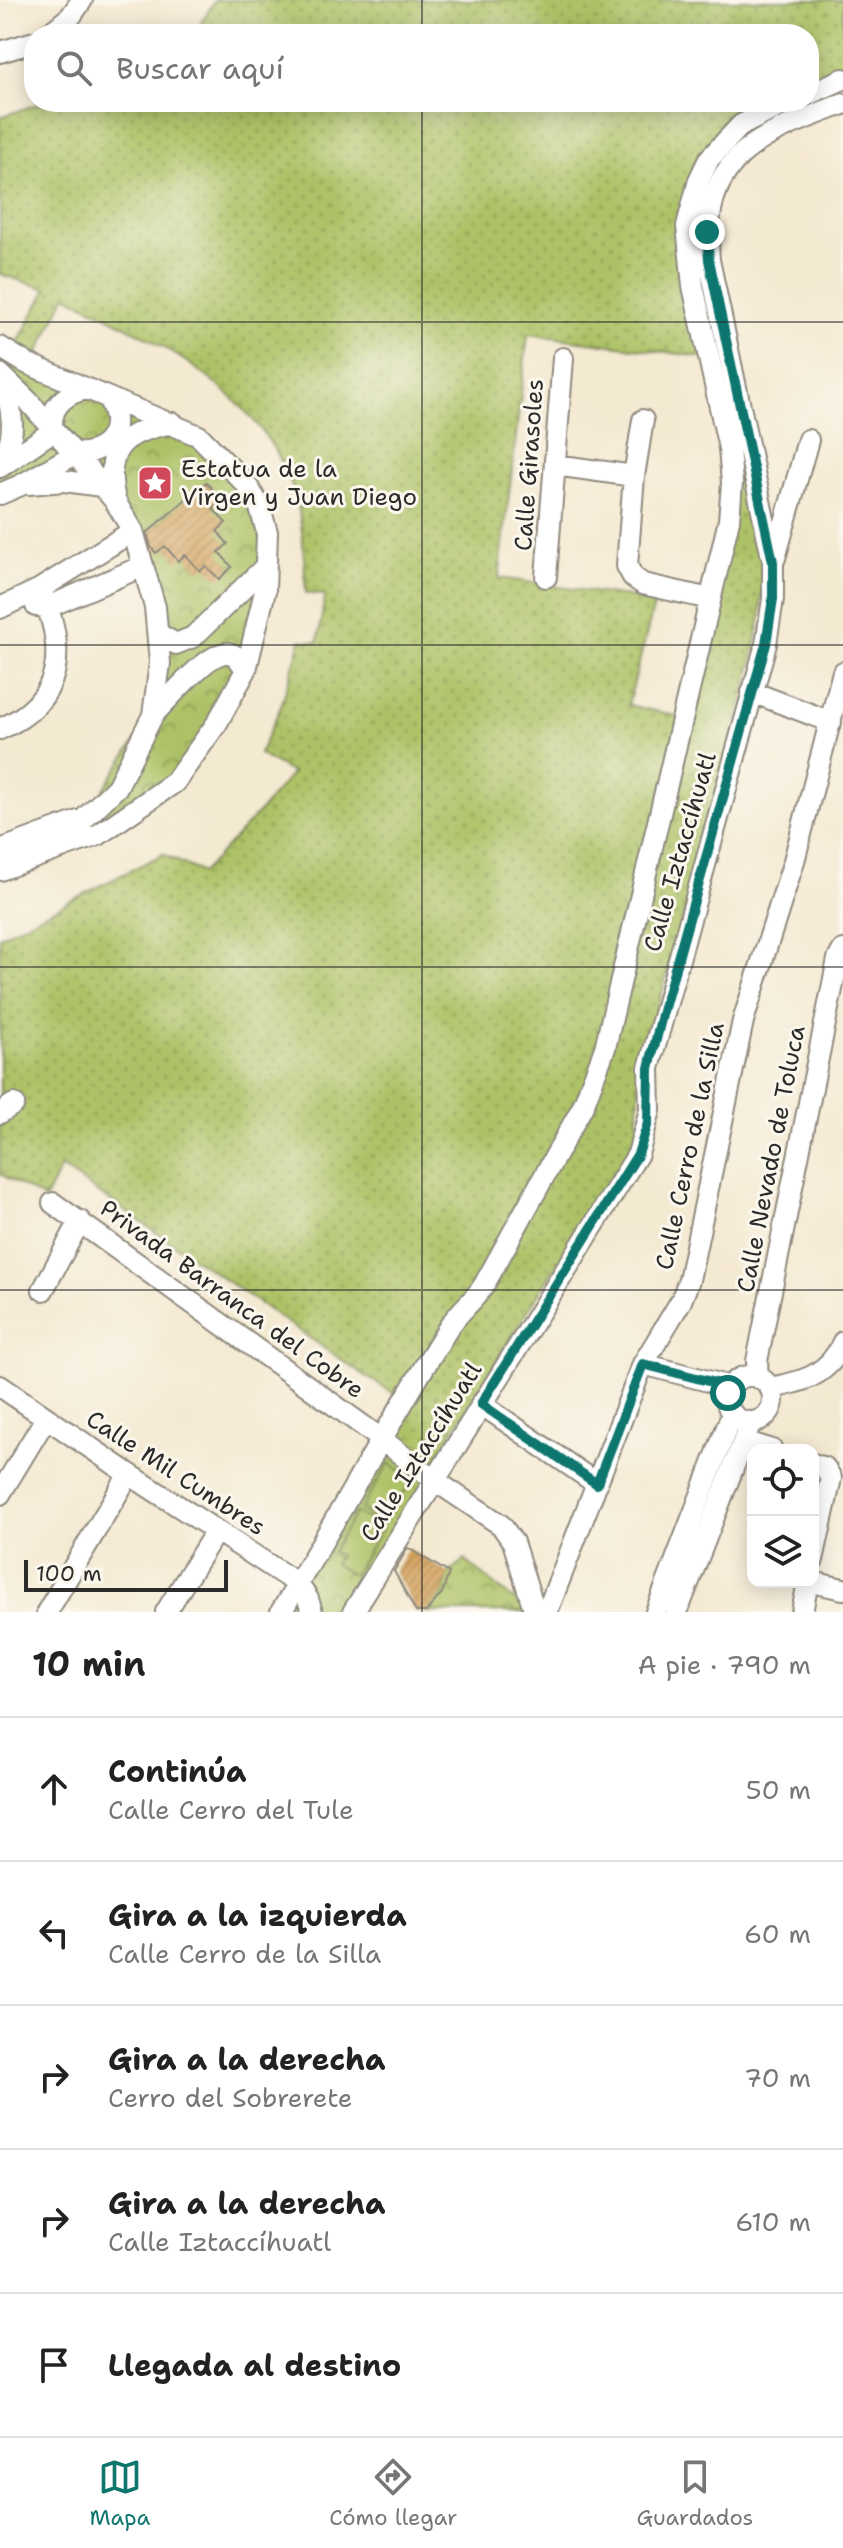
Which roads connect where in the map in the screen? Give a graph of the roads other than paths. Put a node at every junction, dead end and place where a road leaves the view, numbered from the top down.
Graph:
1 (82, 0) edge
2 (61, 24) edge
3 (24, 45) edge
4 (0, 52) edge
5 (843, 79) edge
6 (819, 90) edge
7 (843, 104) edge
8 (768, 112) edge
9 (0, 347) edge
10 (563, 358) dead end
11 (0, 374) edge
12 (86, 389) junction
13 (108, 398) junction
14 (643, 420) dead end
15 (173, 423) junction
16 (53, 431) junction
17 (808, 440) dead end
18 (75, 454) junction
19 (0, 460) edge
20 (555, 465) junction
21 (0, 467) edge
22 (634, 476) junction
23 (21, 485) junction
24 (108, 493) junction
25 (0, 494) edge
26 (133, 531) junction
27 (773, 562) junction
28 (143, 566) junction
29 (265, 567) junction
30 (546, 577) dead end
31 (44, 598) junction
32 (710, 599) junction
33 (4, 606) edge
34 (159, 634) junction
35 (246, 670) junction
36 (843, 672) edge
37 (752, 692) junction
38 (153, 715) junction
39 (831, 722) junction
40 (0, 729) edge
41 (0, 850) edge
42 (0, 870) edge
43 (842, 950) edge
44 (53, 1203) dead end
45 (80, 1221) junction
46 (43, 1290) dead end
47 (841, 1351) edge
48 (643, 1364) junction
49 (764, 1383) junction
50 (0, 1386) edge
51 (731, 1387) junction
52 (481, 1404) junction
53 (732, 1414) junction
54 (46, 1418) junction
55 (748, 1431) junction
56 (380, 1438) junction
57 (764, 1444) edge
58 (819, 1466) edge
59 (129, 1474) junction
60 (434, 1480) junction
61 (597, 1484) junction
62 (0, 1494) edge
63 (834, 1508) edge
64 (216, 1531) junction
65 (819, 1545) edge
66 (298, 1584) junction
67 (819, 1584) edge
68 (808, 1588) edge
69 (843, 1589) edge
70 (47, 1612) edge
71 (166, 1612) edge
72 (281, 1612) edge
73 (312, 1612) edge
74 (353, 1612) edge
75 (535, 1612) edge
76 (547, 1612) edge
77 (656, 1612) edge
78 (677, 1612) edge
79 (802, 1612) edge

1 - 2 street
3 - 4 street
5 - 6 street
7 - 27 street, Calle Iztaccíhuatl
8 - 32 street, Calle Iztaccíhuatl
9 - 12 street
10 - 20 street, Calle Girasoles
11 - 16 street
11 - 19 street
12 - 13 street
12 - 16 street
13 - 15 street
13 - 18 street
14 - 22 street
15 - 24 street
15 - 29 street
16 - 18 street
16 - 21 street
17 - 27 street
18 - 23 street
18 - 24 street
20 - 22 street
20 - 30 street, Calle Girasoles
22 - 32 street
23 - 24 street
23 - 25 street
24 - 26 street
26 - 28 street
26 - 31 street
27 - 37 street, Calle Iztaccíhuatl
28 - 31 street
28 - 34 street
29 - 34 street
29 - 35 street
31 - 33 street
31 - 40 street
32 - 56 street, Calle Iztaccíhuatl
34 - 38 street
35 - 38 street
35 - 42 street
36 - 39 street, Calle Cerro de la Silla
37 - 39 street
37 - 52 street, Calle Iztaccíhuatl
38 - 41 street
39 - 48 street, Calle Cerro de la Silla
43 - 49 street, Calle Nevado de Toluca
44 - 45 street, Privada Barranca del Cobre
45 - 46 street
45 - 56 street, Privada Barranca del Cobre
47 - 49 street
48 - 51 street
48 - 61 street, Calle Cerro de la Silla
49 - 51 street
49 - 55 street
50 - 54 street, Calle Mil Cumbres
51 - 53 street
52 - 60 street, Calle Iztaccíhuatl
52 - 61 street
53 - 55 street
53 - 77 street
54 - 59 street, Calle Mil Cumbres
54 - 62 street
55 - 57 street
55 - 78 street
56 - 60 street, Privada Barranca del Cobre
56 - 66 street, Calle Iztaccíhuatl
58 - 63 street
59 - 64 street, Calle Mil Cumbres
59 - 70 street
60 - 74 street, Calle Iztaccíhuatl
60 - 75 street, Privada Barranca del Cobre
61 - 76 street, Calle Cerro de la Silla
63 - 65 street
64 - 66 street, Calle Mil Cumbres
64 - 71 street
66 - 72 street, Calle Iztaccíhuatl
66 - 73 street
67 - 69 street
68 - 79 street

